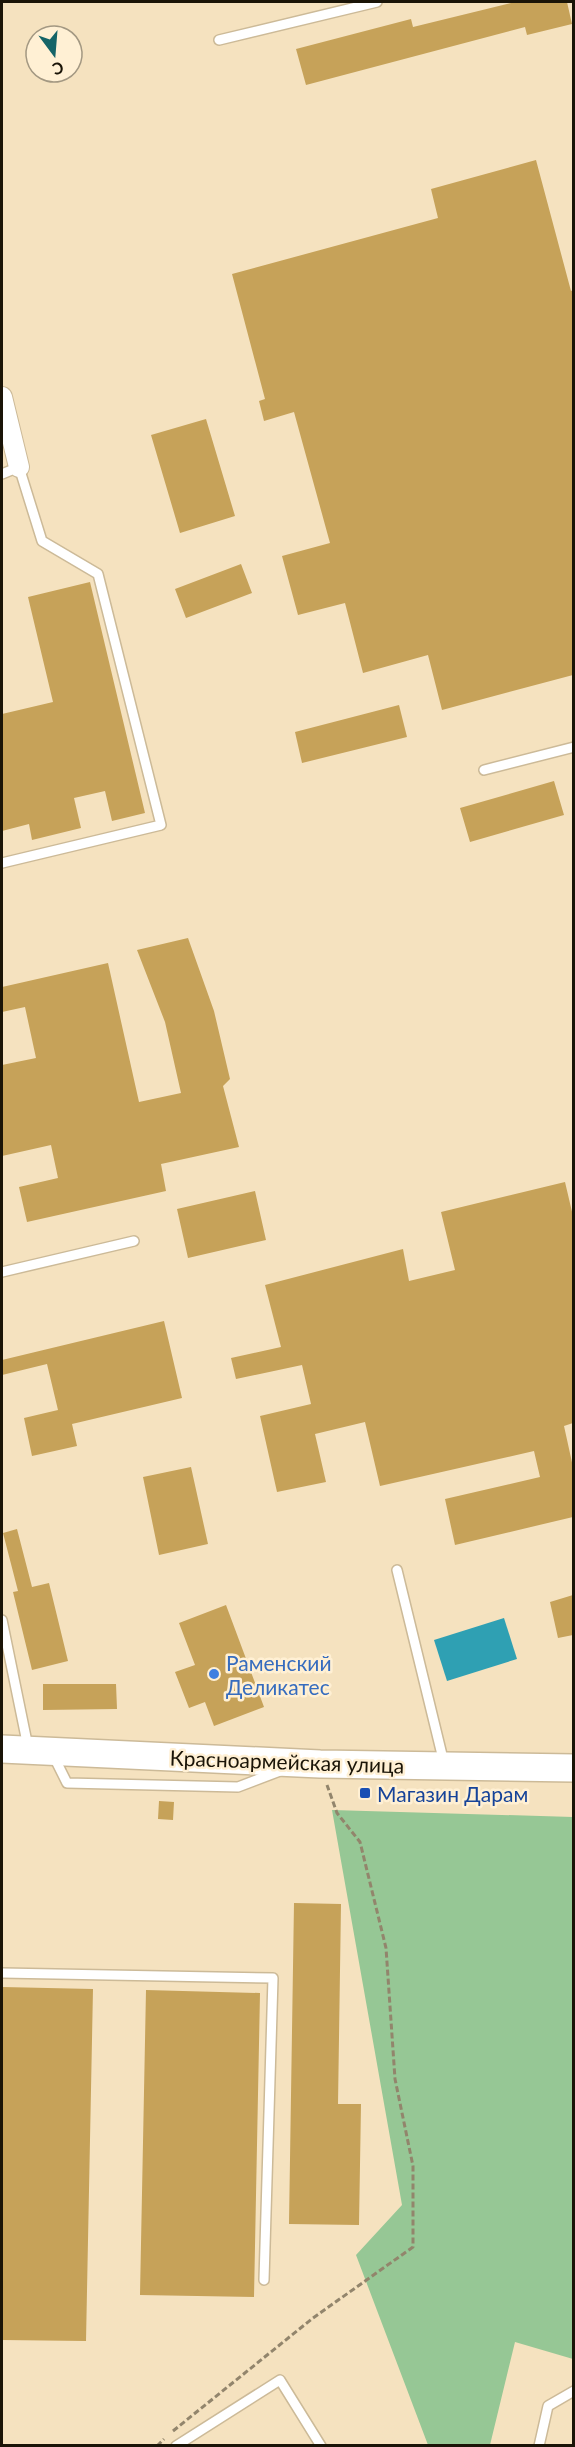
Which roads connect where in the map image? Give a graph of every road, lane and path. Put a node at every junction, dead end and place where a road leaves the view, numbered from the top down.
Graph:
1 (377, 2) edge
2 (219, 40) dead end
3 (2, 397) edge
4 (10, 471) edge
5 (573, 747) edge
6 (484, 770) dead end
7 (2, 863) edge
8 (134, 1241) dead end
9 (2, 1272) edge
10 (397, 1570) dead end
11 (2, 1620) edge
12 (2, 1749) edge
13 (40, 1750) junction
14 (311, 1763) junction
15 (445, 1766) junction
16 (573, 1768) edge
17 (2, 1973) edge
18 (264, 2280) dead end
19 (573, 2391) edge
20 (172, 2432) dead end
21 (165, 2439) dead end
22 (157, 2445) edge
23 (176, 2445) edge
24 (321, 2445) edge
25 (539, 2445) edge

1 - 2 lane
3 - 4 street
4 - 7 lane
5 - 6 lane
8 - 9 lane
10 - 15 lane
11 - 13 lane
12 - 13 street, Красноармейская улица
13 - 14 street, Красноармейская улица
14 - 15 street, Красноармейская улица
14 - 20 path
15 - 16 street, Красноармейская улица
17 - 18 lane
19 - 25 lane
21 - 22 path
23 - 24 lane

